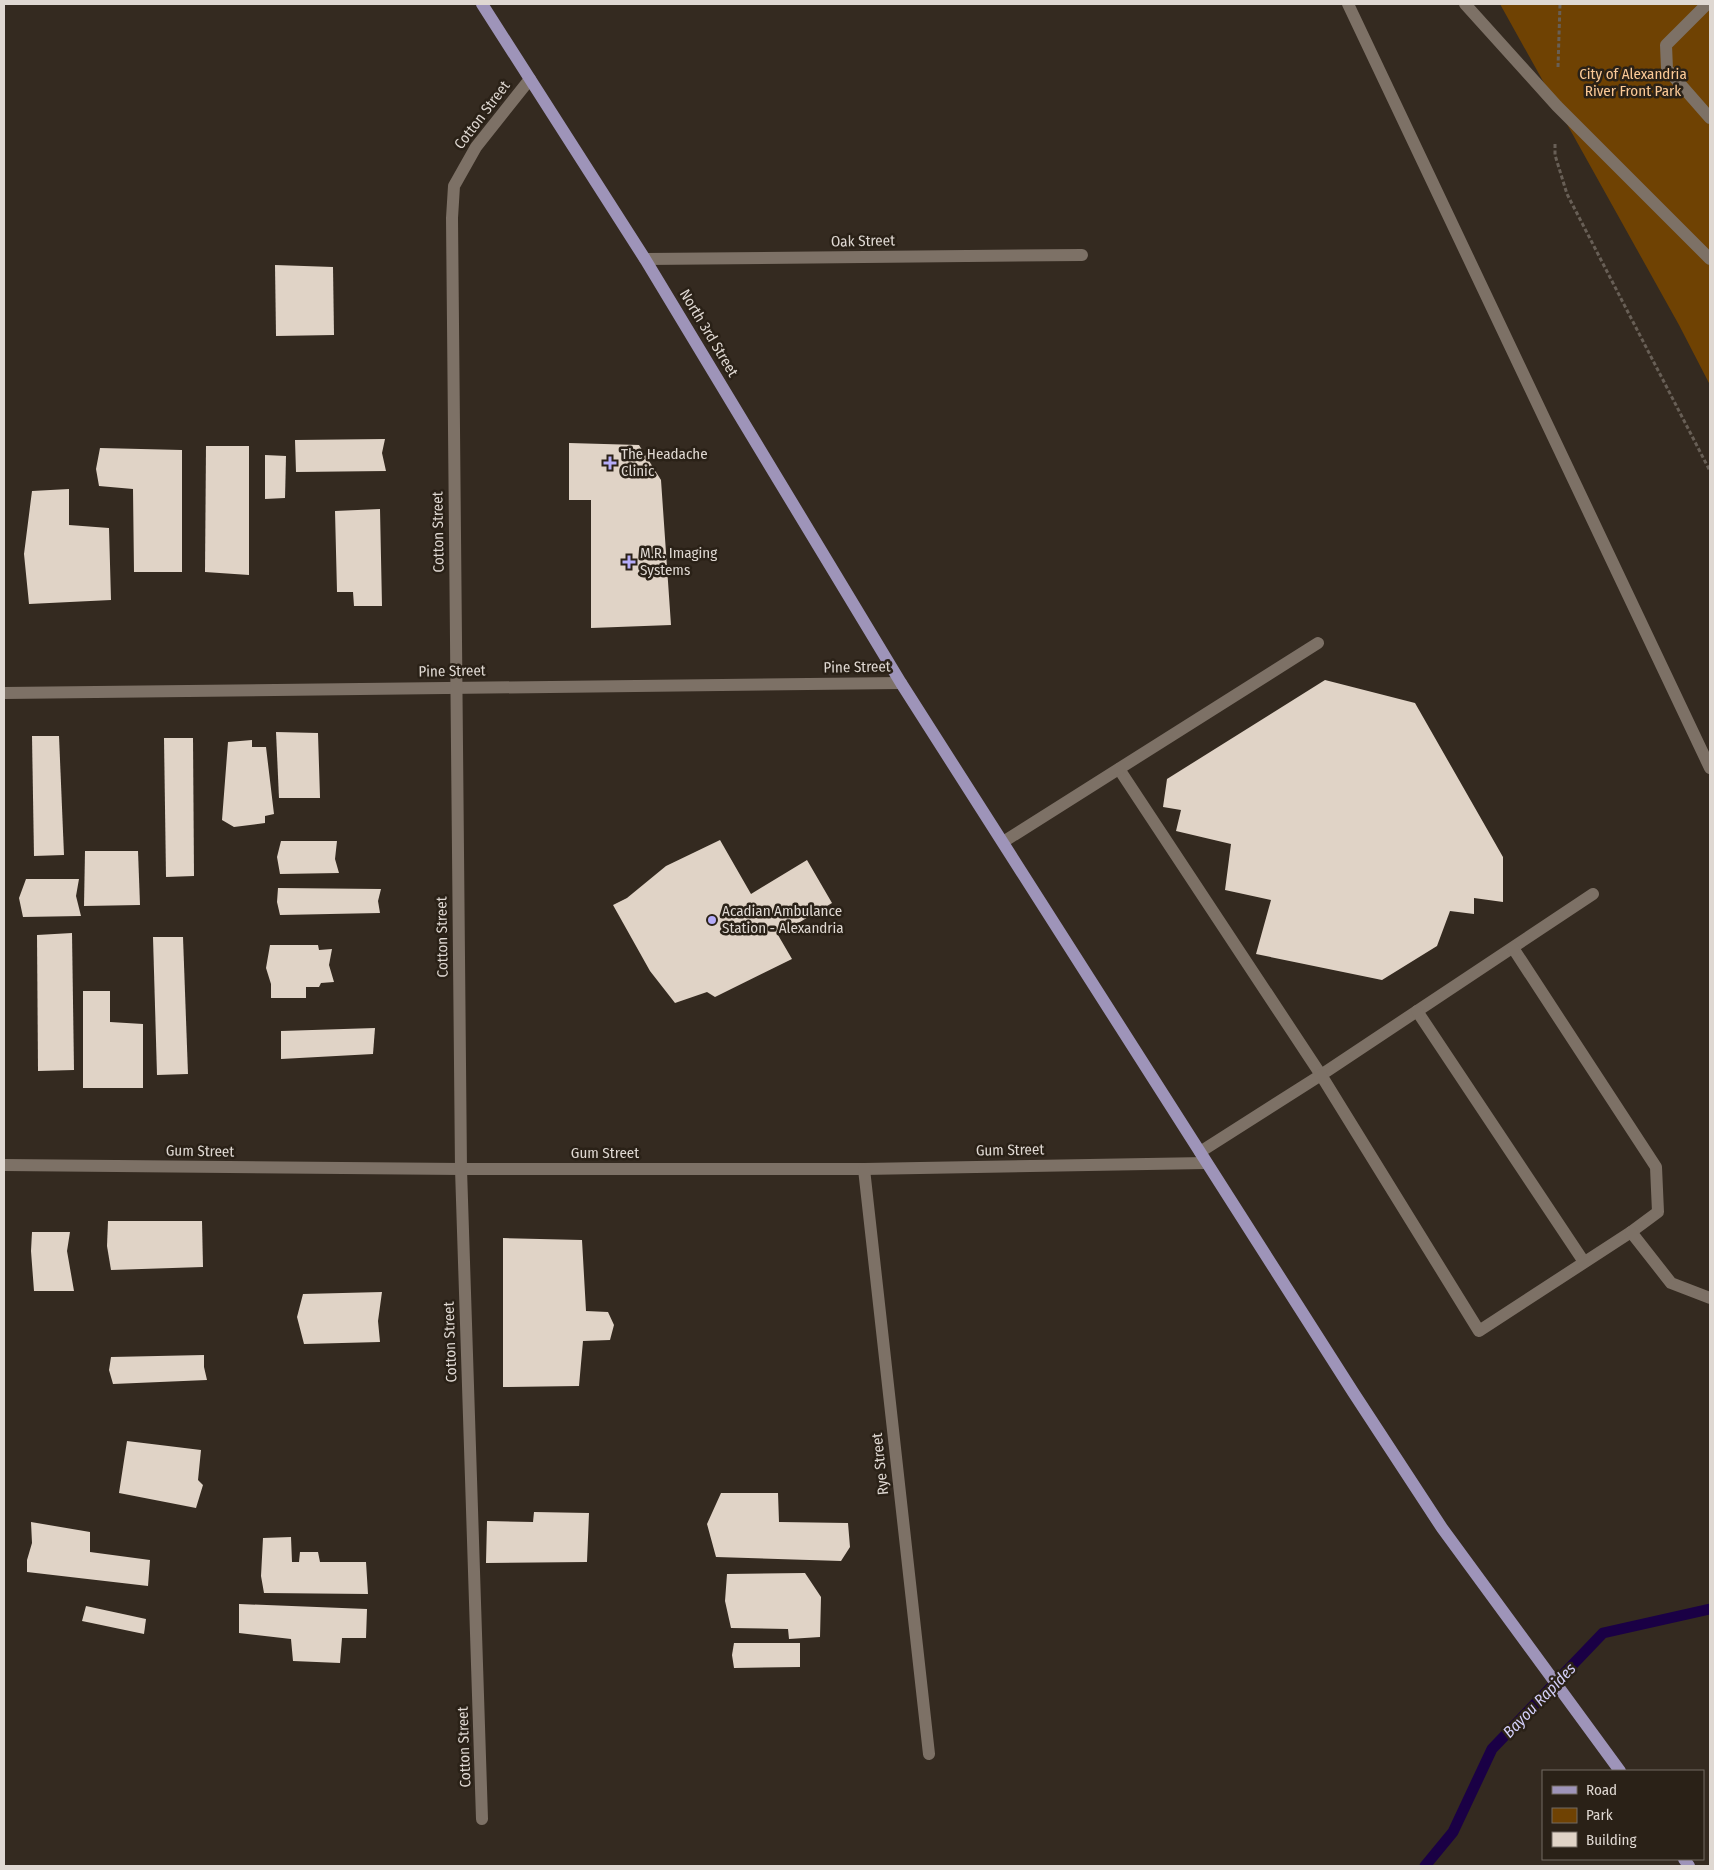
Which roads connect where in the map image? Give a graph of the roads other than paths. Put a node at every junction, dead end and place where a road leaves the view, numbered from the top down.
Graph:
1 (482, 4) edge
2 (1348, 4) edge
3 (1465, 4) edge
4 (1707, 4) edge
5 (530, 79) junction
6 (1710, 118) edge
7 (1082, 255) dead end
8 (645, 259) junction
9 (1710, 259) edge
10 (1318, 643) dead end
11 (902, 683) junction
12 (456, 688) junction
13 (4, 692) edge
14 (1710, 768) edge
15 (1119, 769) junction
16 (1003, 842) junction
17 (1593, 894) dead end
18 (1513, 948) junction
19 (1417, 1011) junction
20 (1321, 1075) junction
21 (1203, 1157) junction
22 (4, 1165) edge
23 (461, 1169) junction
24 (864, 1169) junction
25 (1631, 1232) junction
26 (1584, 1262) junction
27 (1710, 1298) edge
28 (929, 1754) dead end
29 (1619, 1770) edge
30 (482, 1819) dead end

1 - 5 main road, North 3rd Street
2 - 14 street
3 - 9 street
4 - 6 street
5 - 8 main road, North 3rd Street
5 - 12 street, Cotton Street
7 - 8 street, Oak Street
8 - 11 main road, North 3rd Street
10 - 15 street
11 - 12 street, Pine Street
11 - 16 main road, North 3rd Street
12 - 13 street, Pine Street
12 - 23 street, Cotton Street
15 - 16 street
15 - 20 street
16 - 21 main road, North 3rd Street
17 - 18 street
18 - 19 street
18 - 25 street
19 - 20 street
19 - 26 street
20 - 21 street
20 - 26 street
21 - 24 street, Gum Street
21 - 29 main road, North 3rd Street
22 - 23 street, Gum Street
23 - 24 street, Gum Street
23 - 30 street, Cotton Street
24 - 28 street, Rye Street
25 - 26 street
25 - 27 street

